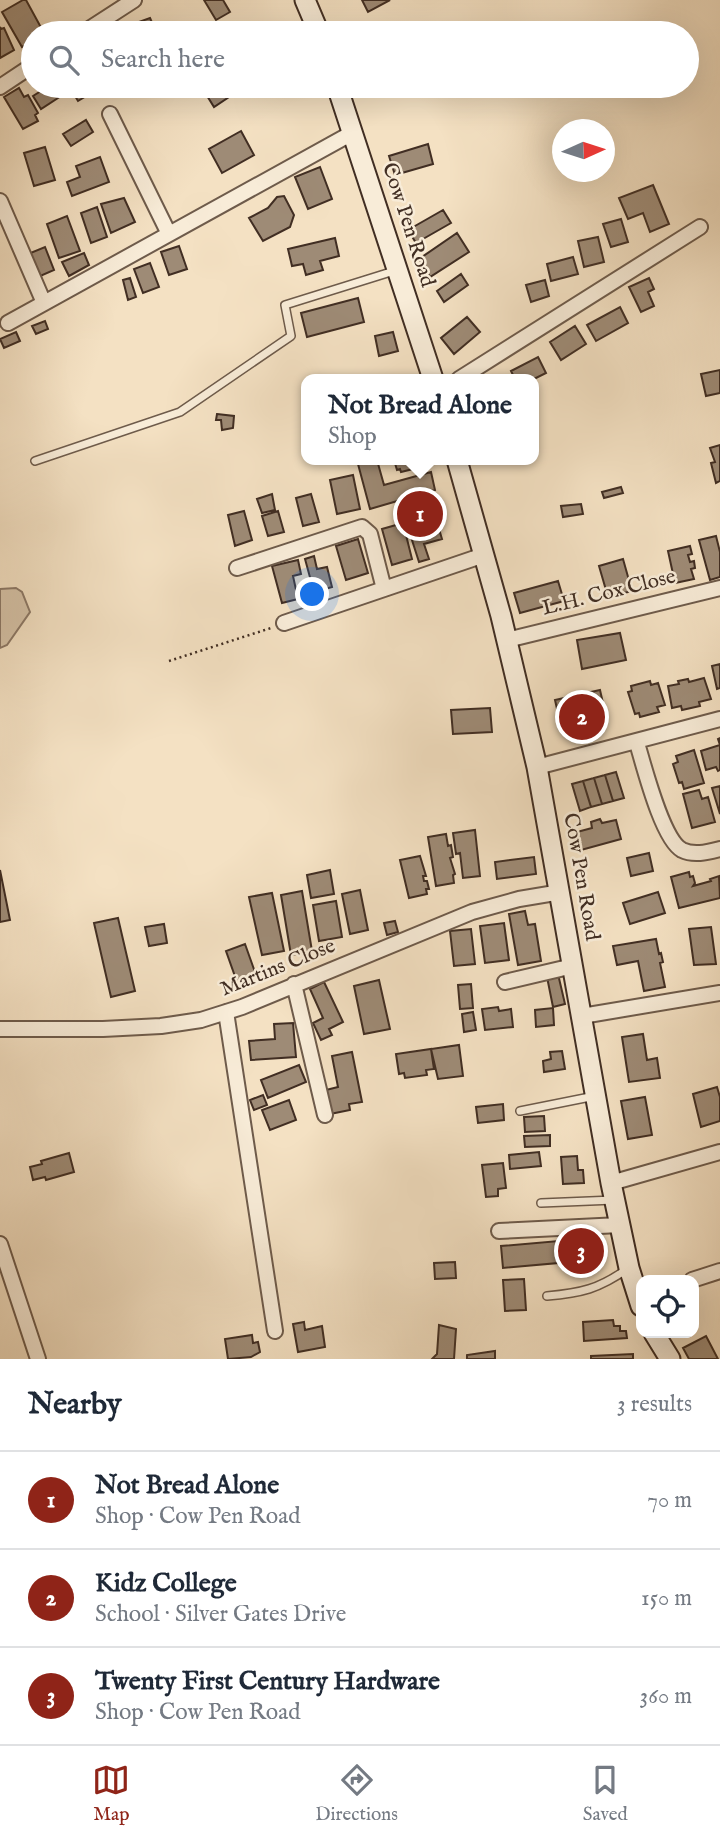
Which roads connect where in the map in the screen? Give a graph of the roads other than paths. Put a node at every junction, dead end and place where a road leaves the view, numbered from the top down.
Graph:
1 (134, 0) edge
2 (305, 0) edge
3 (102, 21) edge
4 (314, 21) edge
5 (21, 73) edge
6 (0, 87) edge
7 (341, 98) edge
8 (110, 114) dead end
9 (354, 132) junction
10 (0, 201) edge
11 (700, 227) dead end
12 (169, 234) junction
13 (398, 270) junction
14 (44, 303) junction
15 (8, 323) dead end
16 (431, 374) edge
17 (467, 374) edge
18 (35, 461) dead end
19 (458, 465) edge
20 (484, 555) junction
21 (237, 568) dead end
22 (720, 588) edge
23 (384, 589) junction
24 (284, 623) road end
25 (507, 640) junction
26 (720, 719) edge
27 (637, 743) junction
28 (537, 768) junction
29 (720, 849) edge
30 (561, 892) junction
31 (573, 966) junction
32 (505, 982) dead end
33 (294, 984) junction
34 (720, 993) edge
35 (226, 1012) junction
36 (582, 1016) junction
37 (0, 1029) edge
38 (596, 1096) junction
39 (520, 1111) dead end
40 (324, 1115) dead end
41 (720, 1152) edge
42 (613, 1191) junction
43 (541, 1203) dead end
44 (620, 1225) junction
45 (499, 1231) dead end
46 (0, 1244) edge
47 (629, 1268) junction
48 (720, 1271) edge
49 (699, 1278) edge
50 (636, 1288) edge
51 (547, 1296) dead end
52 (275, 1331) dead end
53 (657, 1338) edge
54 (38, 1359) edge
55 (670, 1359) edge

1 - 3 street
2 - 4 main road
5 - 6 street
7 - 9 main road, Cow Pen Road
8 - 12 street
9 - 12 street
9 - 13 main road, Cow Pen Road
10 - 14 street
11 - 17 street
12 - 14 street
13 - 16 main road, Cow Pen Road
13 - 18 lane
14 - 15 street
19 - 20 main road, Cow Pen Road
20 - 23 street
20 - 25 main road, Cow Pen Road
21 - 23 street
22 - 25 street, L.H. Cox Close
23 - 24 street
25 - 28 main road, Cow Pen Road
26 - 27 street
27 - 28 street
27 - 29 street
28 - 30 main road, Cow Pen Road
30 - 31 main road, Cow Pen Road
30 - 33 street, Martins Close
31 - 32 street
31 - 36 main road, Cow Pen Road
33 - 35 street, Martins Close
33 - 40 street
34 - 36 street
35 - 37 street, Martins Close
35 - 52 street
36 - 38 main road, Cow Pen Road
38 - 39 lane
38 - 42 main road, Cow Pen Road
41 - 42 street
42 - 43 lane
42 - 44 main road, Cow Pen Road
44 - 45 street
44 - 47 main road, Cow Pen Road
46 - 54 street
47 - 50 main road, Cow Pen Road
47 - 51 lane
48 - 49 street
53 - 55 main road

